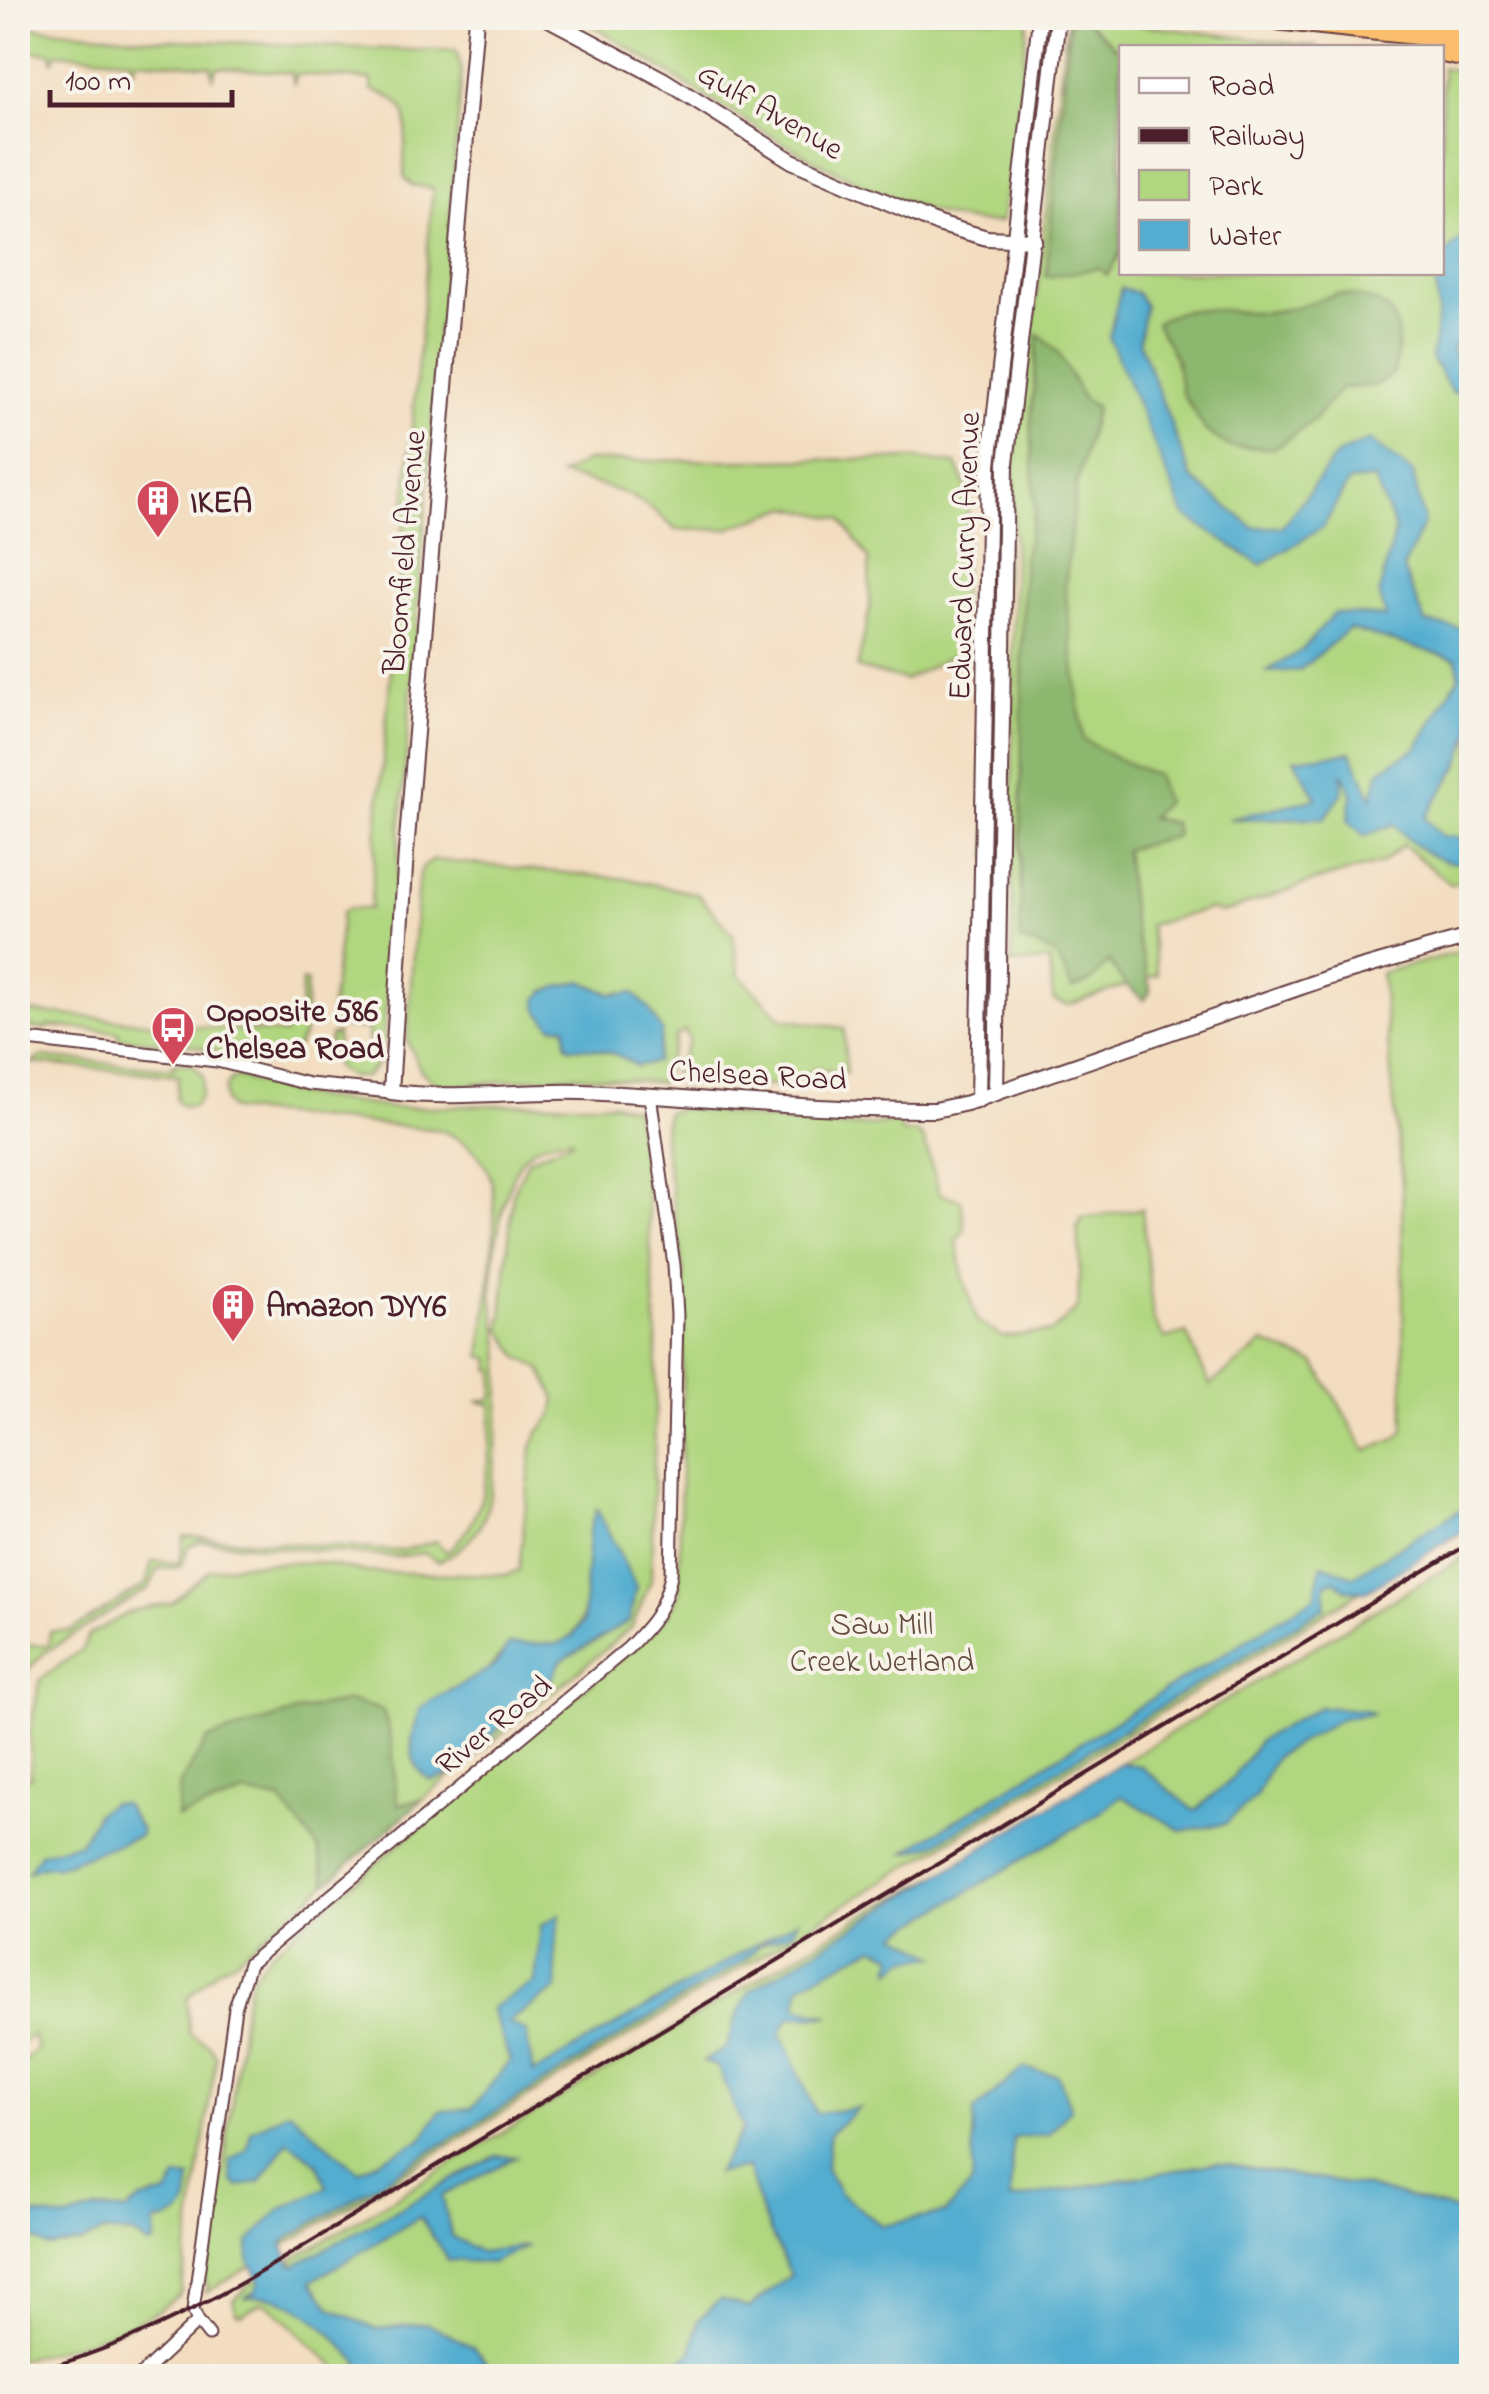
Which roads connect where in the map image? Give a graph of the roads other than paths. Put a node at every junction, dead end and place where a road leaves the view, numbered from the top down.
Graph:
1 (476, 18) edge
2 (547, 18) edge
3 (1058, 18) edge
4 (1266, 18) edge
5 (1296, 21) junction
6 (1039, 25) edge
7 (1472, 40) edge
8 (1407, 45) edge
9 (1444, 52) edge
10 (1472, 58) edge
11 (1014, 239) junction
12 (1034, 240) junction
13 (982, 875) junction
14 (999, 875) junction
15 (1472, 936) edge
16 (18, 1039) edge
17 (391, 1092) junction
18 (996, 1093) junction
19 (650, 1096) junction
20 (978, 1100) junction
21 (198, 2321) junction
22 (209, 2334) dead end
23 (140, 2376) edge

1 - 17 street, Bloomfield Avenue
2 - 11 street, Gulf Avenue
3 - 12 street, Edward Curry Avenue
4 - 5 highway
5 - 7 highway
5 - 8 highway
6 - 11 street, Edward Curry Avenue
9 - 10 highway
11 - 12 street, Gulf Avenue
11 - 13 street, Edward Curry Avenue
12 - 14 street, Edward Curry Avenue
13 - 14 street
13 - 20 street, Edward Curry Avenue
14 - 18 street, Edward Curry Avenue
15 - 18 street, Chelsea Road
16 - 17 street, Chelsea Road
17 - 19 street, Chelsea Road
18 - 20 street, Chelsea Road
19 - 20 street, Chelsea Road
19 - 21 street, River Road
21 - 22 street
21 - 23 street

